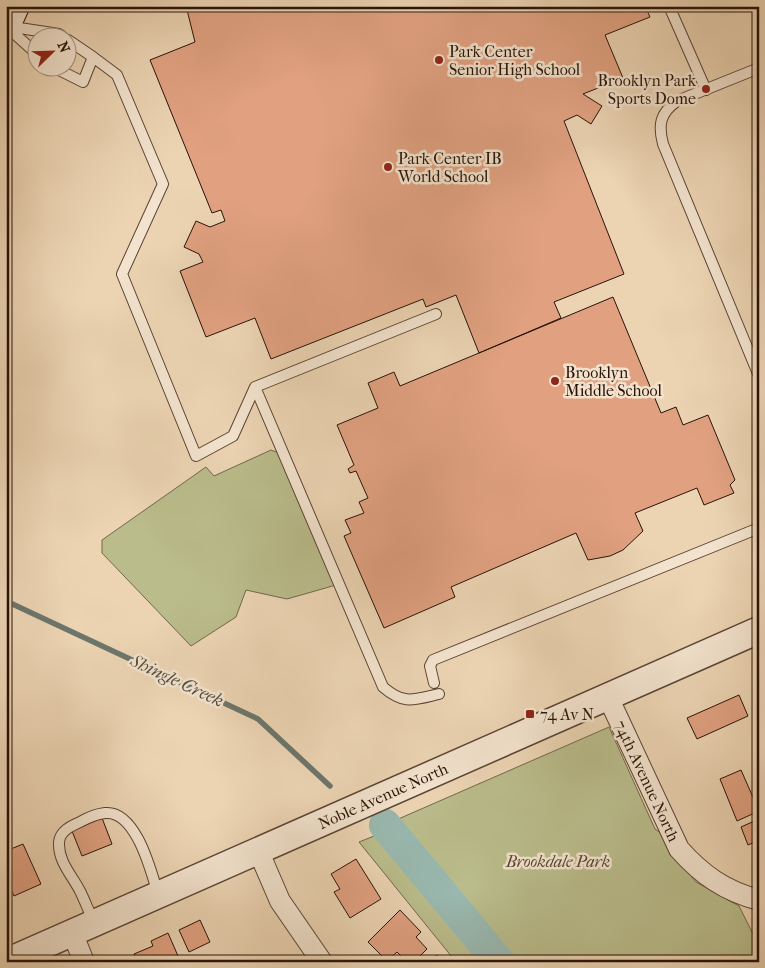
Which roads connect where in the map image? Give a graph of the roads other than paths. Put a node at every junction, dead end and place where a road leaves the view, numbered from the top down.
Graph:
1 (15, 6) edge
2 (669, 6) edge
3 (6, 26) edge
4 (28, 29) edge
5 (28, 47) edge
6 (78, 47) edge
7 (93, 57) junction
8 (759, 68) edge
9 (75, 78) edge
10 (706, 90) junction
11 (436, 314) dead end
12 (759, 376) edge
13 (255, 387) junction
14 (759, 528) edge
15 (759, 630) edge
16 (434, 683) dead end
17 (438, 694) dead end
18 (608, 697) junction
19 (258, 850) junction
20 (158, 894) junction
21 (759, 900) edge
22 (83, 927) junction
23 (6, 962) edge
24 (84, 962) edge
25 (322, 962) edge

1 - 3 main road
2 - 10 lane
3 - 4 lane
3 - 5 lane
6 - 7 lane
7 - 9 lane
7 - 13 lane
8 - 10 lane
10 - 12 lane
11 - 13 lane
13 - 17 lane
14 - 16 lane
15 - 18 street, Noble Avenue North
18 - 19 street, Noble Avenue North
18 - 21 street, 74th Avenue North
19 - 20 street, Noble Avenue North
19 - 25 street
20 - 22 street, Noble Avenue North
20 - 22 lane
22 - 23 street, Noble Avenue North
22 - 24 street

